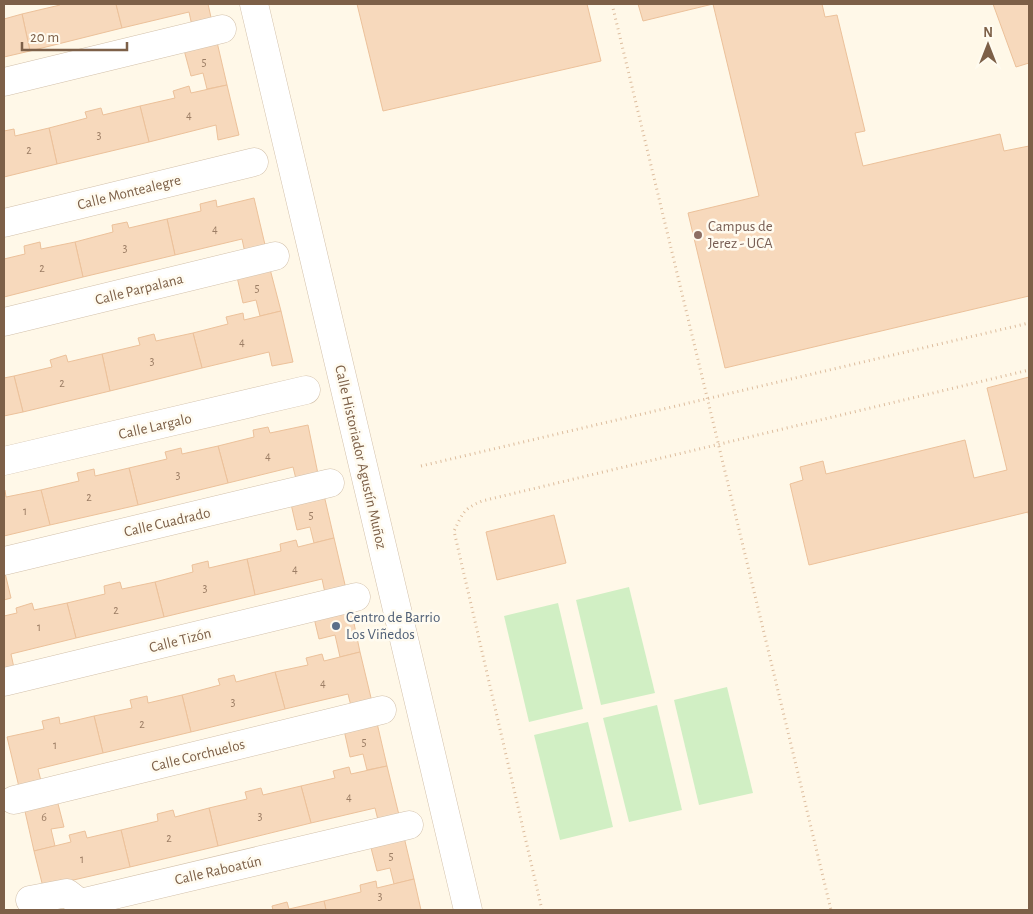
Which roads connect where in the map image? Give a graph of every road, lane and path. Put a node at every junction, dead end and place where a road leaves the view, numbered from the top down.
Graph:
1 (254, 4) edge
2 (612, 4) edge
3 (222, 29) dead end
4 (4, 82) edge
5 (254, 162) dead end
6 (4, 223) edge
7 (275, 256) dead end
8 (4, 322) edge
9 (1029, 323) edge
10 (1029, 370) edge
11 (306, 390) dead end
12 (707, 399) junction
13 (718, 444) junction
14 (4, 461) edge
15 (421, 466) dead end
16 (330, 483) dead end
17 (4, 561) edge
18 (356, 597) dead end
19 (4, 682) edge
20 (382, 710) dead end
21 (14, 800) dead end
22 (409, 825) dead end
23 (30, 900) dead end
24 (84, 906) edge
25 (468, 910) edge
26 (542, 910) edge
27 (831, 910) edge

1 - 25 street, Calle Historiador Agustín Muñoz
2 - 12 path
3 - 4 street
5 - 6 street, Calle Montealegre
7 - 8 street, Calle Parpalana
9 - 12 path
10 - 13 path
11 - 14 street, Calle Largalo
12 - 13 path
12 - 15 path
13 - 26 path
13 - 27 path
16 - 17 street, Calle Cuadrado
18 - 19 street, Calle Tizón
20 - 21 street, Calle Corchuelos
22 - 24 street, Calle Raboatún
23 - 24 street, Calle Raboatún

